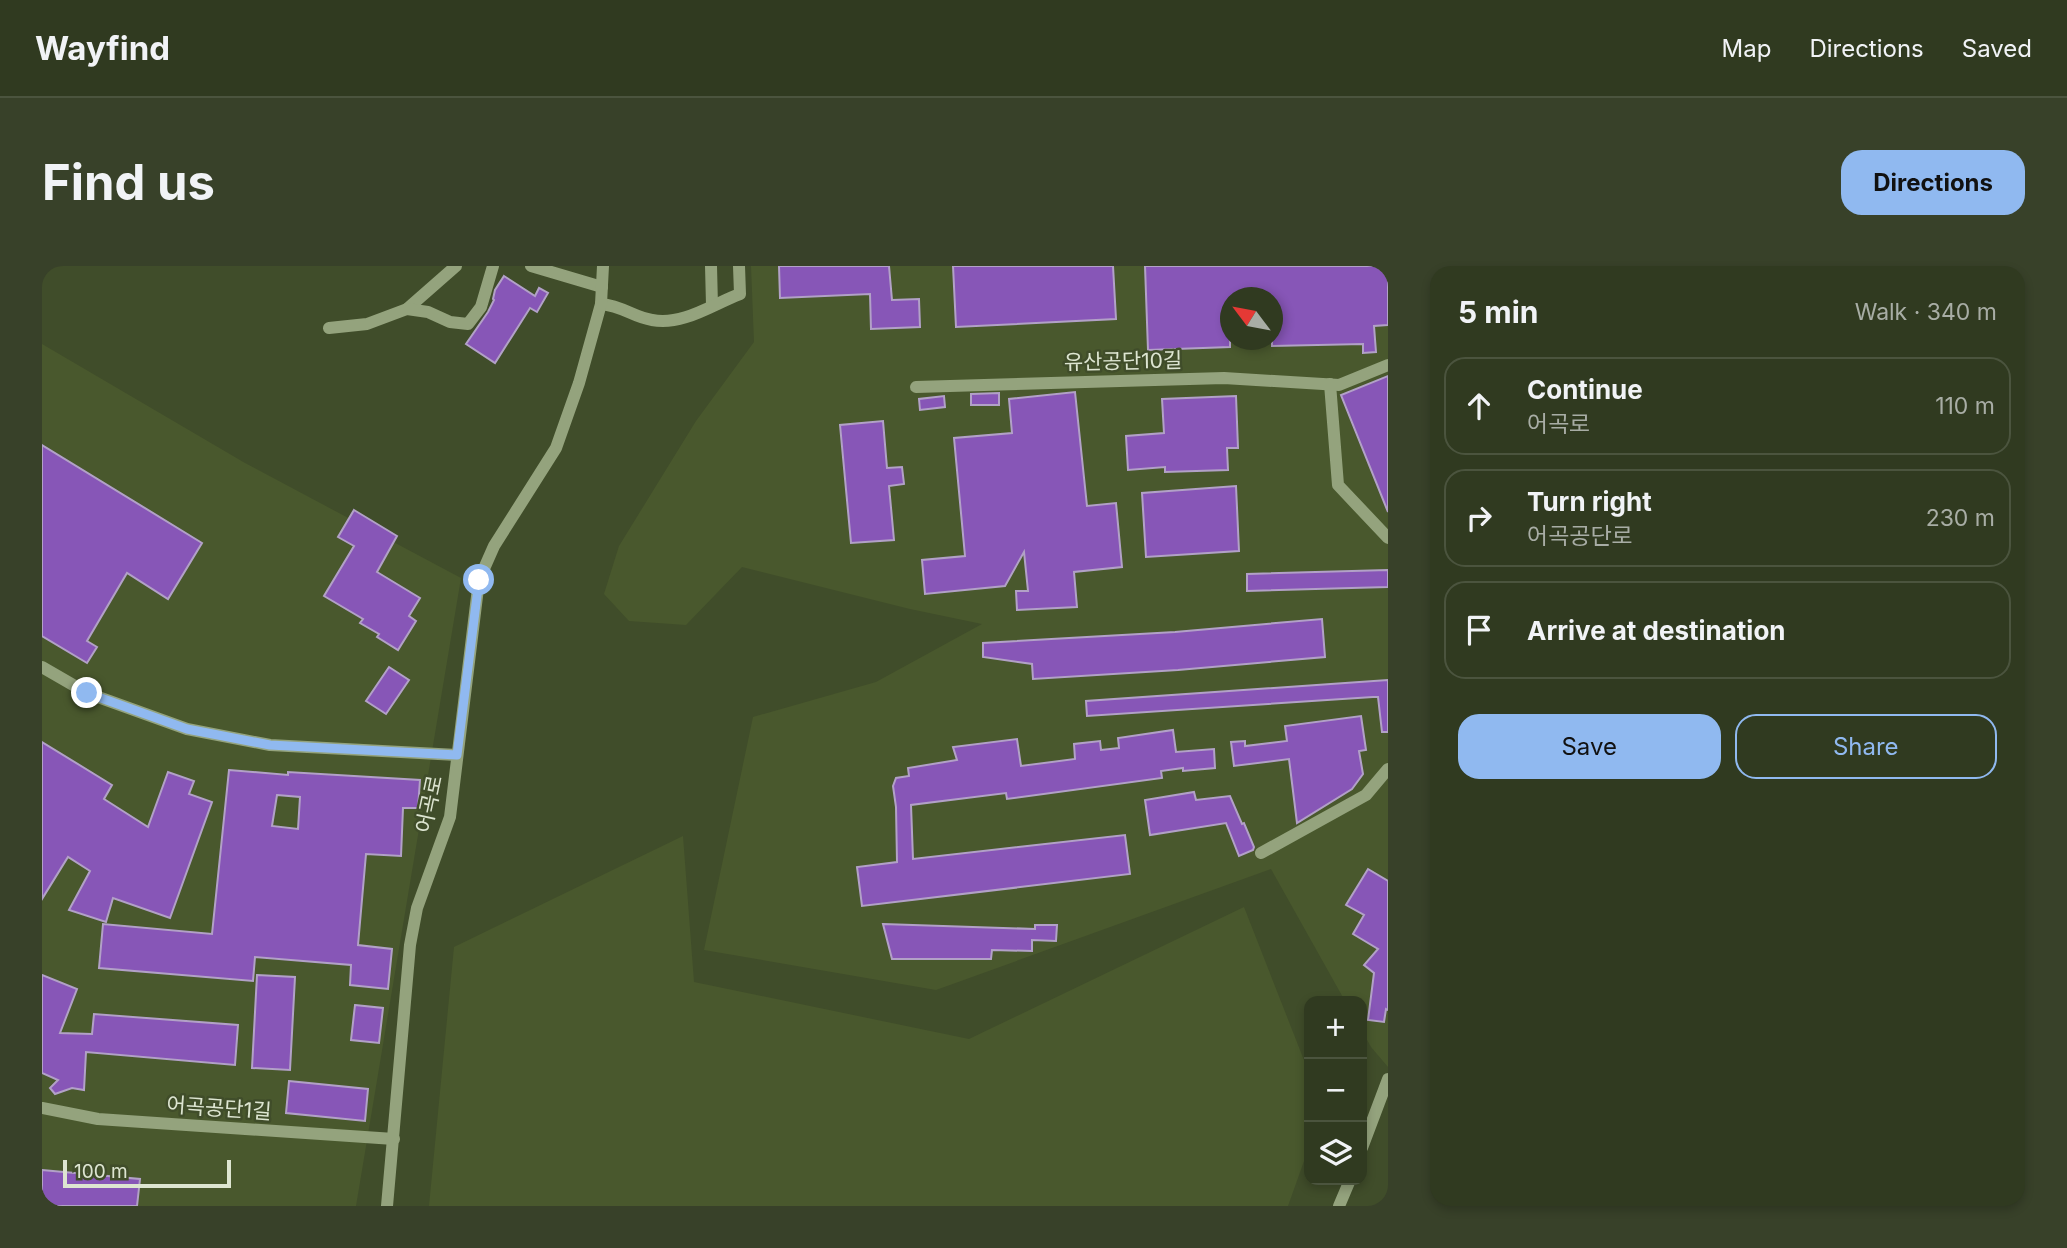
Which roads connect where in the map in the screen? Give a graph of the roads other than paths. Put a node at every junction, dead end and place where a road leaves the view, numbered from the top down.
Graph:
1 (456, 266) edge
2 (531, 266) edge
3 (603, 266) edge
4 (710, 266) edge
5 (739, 266) edge
6 (491, 270) edge
7 (602, 287) junction
8 (601, 304) junction
9 (712, 305) junction
10 (407, 309) junction
11 (329, 328) dead end
12 (1388, 365) edge
13 (1330, 384) junction
14 (916, 387) dead end
15 (1388, 538) edge
16 (42, 667) edge
17 (457, 755) junction
18 (1388, 769) edge
19 (1261, 853) dead end
20 (1388, 1080) edge
21 (42, 1108) edge
22 (1367, 1135) edge
23 (394, 1139) junction
24 (1348, 1185) edge
25 (387, 1206) edge
26 (1339, 1206) edge

1 - 10 street
2 - 7 street
3 - 7 street, 어곡로
4 - 9 street
5 - 9 street
6 - 10 street
7 - 8 street, 어곡로
8 - 9 street
8 - 17 street, 어곡로
10 - 11 street
12 - 13 street, 유산공단10길
13 - 14 street, 유산공단10길
13 - 15 street
16 - 17 street
17 - 23 street, 어곡로
18 - 19 street
20 - 22 street
21 - 23 street, 어곡공단1길
23 - 25 street, 어곡로
24 - 26 street

